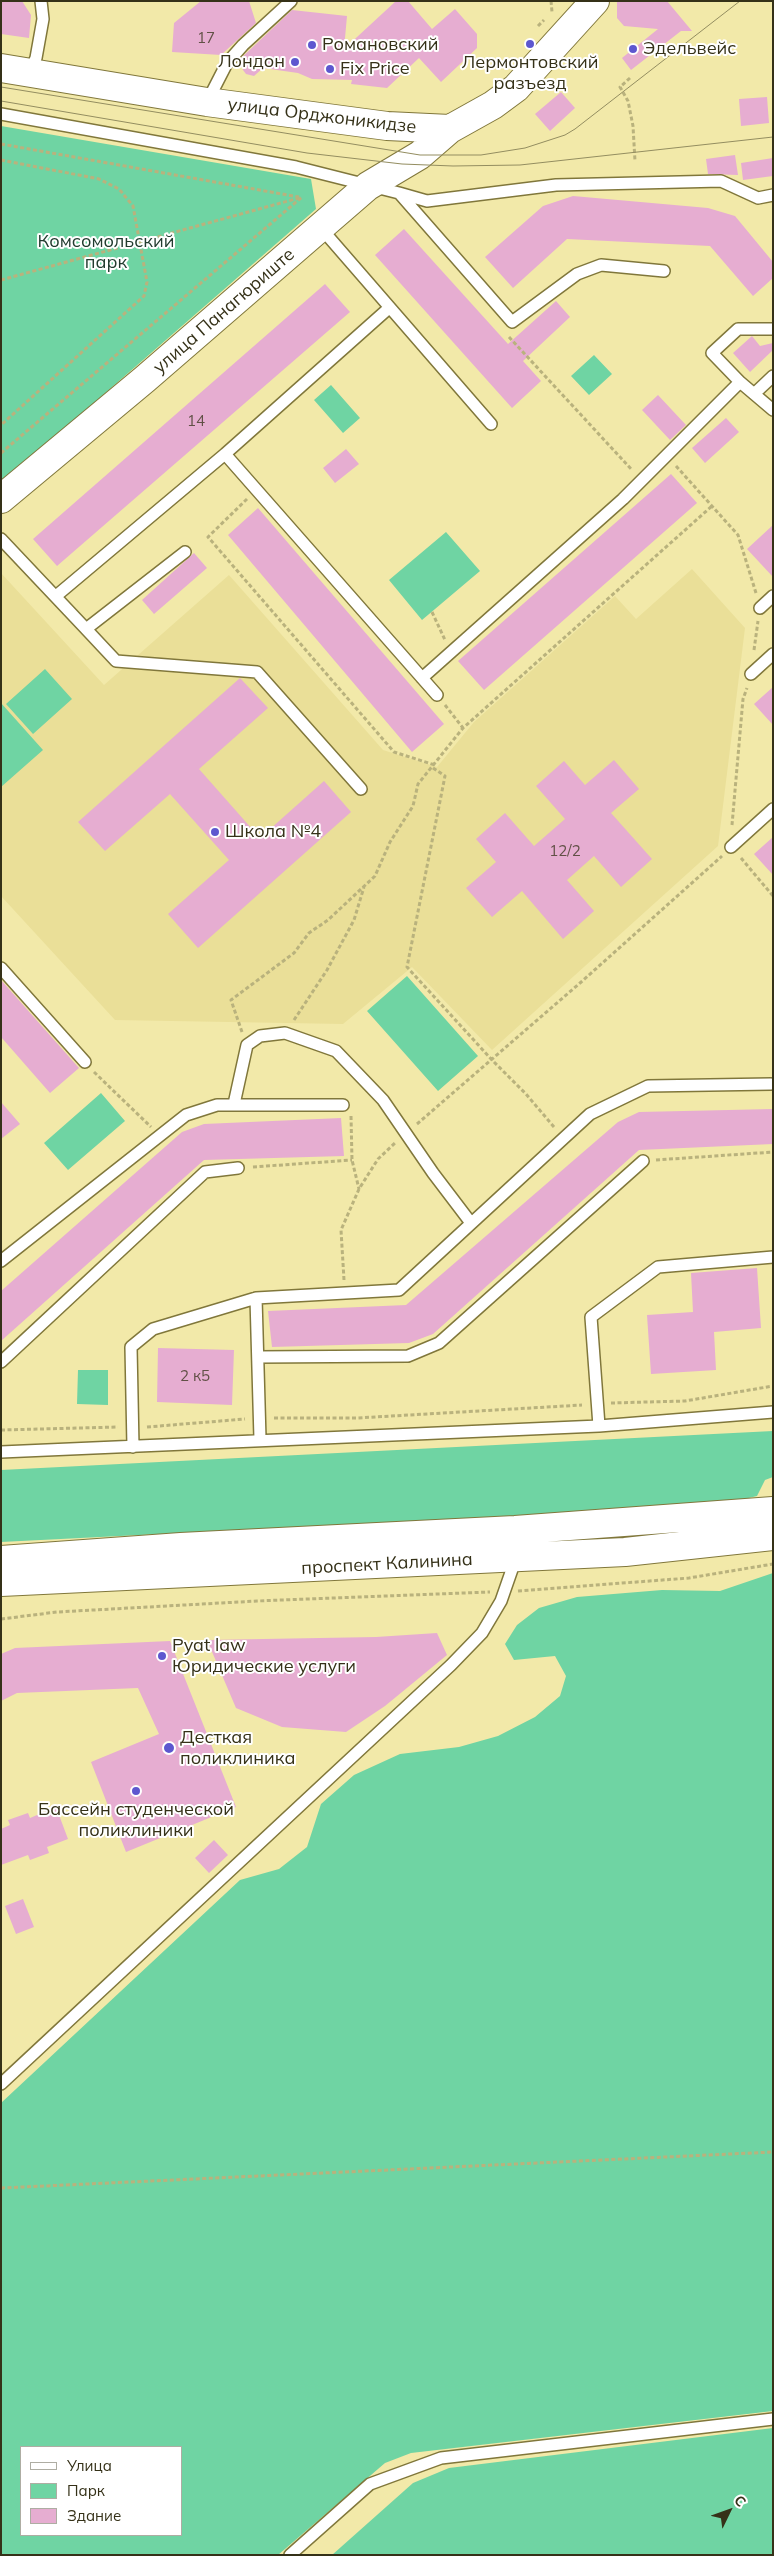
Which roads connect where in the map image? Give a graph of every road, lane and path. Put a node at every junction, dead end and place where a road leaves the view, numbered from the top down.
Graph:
1 (41, 1) edge
2 (290, 1) edge
3 (551, 1) edge
4 (592, 2) edge
5 (538, 26) dead end
6 (1, 68) edge
7 (30, 72) junction
8 (630, 78) dead end
9 (207, 102) junction
10 (1, 114) edge
11 (450, 128) junction
12 (1, 144) edge
13 (1, 160) edge
14 (635, 161) dead end
15 (368, 186) junction
16 (399, 193) junction
17 (773, 195) edge
18 (302, 197) junction
19 (320, 227) junction
20 (140, 242) junction
21 (664, 271) dead end
22 (1, 280) edge
23 (389, 308) junction
24 (773, 330) edge
25 (544, 375) dead end
26 (773, 376) edge
27 (740, 382) junction
28 (754, 394) junction
29 (773, 410) edge
30 (490, 424) dead end
31 (1, 425) edge
32 (1, 453) edge
33 (225, 454) junction
34 (666, 456) junction
35 (642, 480) junction
36 (257, 489) junction
37 (1, 499) edge
38 (712, 506) junction
39 (738, 535) dead end
40 (1, 539) edge
41 (185, 552) dead end
42 (56, 596) junction
43 (773, 596) edge
44 (760, 608) dead end
45 (432, 612) dead end
46 (86, 629) junction
47 (453, 650) junction
48 (773, 654) edge
49 (751, 674) joint
50 (422, 678) junction
51 (439, 698) joint
52 (463, 728) junction
53 (434, 766) junction
54 (361, 789) dead end
55 (773, 809) edge
56 (730, 847) junction
57 (365, 884) junction
58 (773, 896) edge
59 (1, 968) edge
60 (285, 1033) junction
61 (246, 1044) junction
62 (492, 1060) junction
63 (85, 1062) joint
64 (771, 1084) dead end
65 (234, 1104) junction
66 (343, 1105) joint
67 (405, 1134) junction
68 (159, 1135) junction
69 (563, 1138) junction
70 (773, 1152) edge
71 (352, 1160) junction
72 (643, 1162) joint
73 (238, 1168) joint
74 (359, 1189) junction
75 (471, 1223) junction
76 (773, 1257) edge
77 (1, 1261) edge
78 (345, 1293) junction
79 (256, 1298) junction
80 (258, 1357) junction
81 (1, 1362) edge
82 (773, 1386) edge
83 (597, 1404) junction
84 (773, 1412) edge
85 (260, 1418) junction
86 (598, 1426) junction
87 (131, 1427) junction
88 (1, 1430) edge
89 (260, 1439) junction
90 (133, 1447) junction
91 (1, 1452) edge
92 (773, 1511) edge
93 (623, 1523) junction
94 (773, 1536) edge
95 (625, 1552) junction
96 (516, 1558) junction
97 (1, 1560) edge
98 (773, 1564) edge
99 (1, 1582) edge
100 (505, 1592) junction
101 (1, 1619) edge
102 (1, 2084) edge
103 (773, 2152) edge
104 (1, 2188) edge
105 (773, 2418) edge
106 (290, 2555) edge

1 - 7 lane
2 - 9 lane
3 - 5 path
4 - 11 main road, улица Орджоникидзе
6 - 7 main road, улица Орджоникидзе
7 - 9 main road, улица Орджоникидзе
8 - 14 path
9 - 11 main road, улица Орджоникидзе
10 - 15 lane
11 - 15 main road, улица Панагюриште
12 - 18 path
13 - 20 path
15 - 16 lane
15 - 19 main road, улица Панагюриште
16 - 17 lane
16 - 21 lane
18 - 20 path
18 - 32 path
19 - 23 lane
19 - 37 main road, улица Панагюриште
20 - 22 path
20 - 31 path
23 - 30 lane
23 - 33 lane
24 - 27 lane
25 - 35 path
26 - 28 lane
27 - 28 lane
27 - 34 lane
28 - 29 lane
33 - 36 lane
33 - 42 lane
34 - 35 lane
34 - 38 path
35 - 47 lane
36 - 50 lane
36 - 53 path
38 - 39 path
38 - 52 path
40 - 42 lane
41 - 46 lane
42 - 46 lane
43 - 44 lane
45 - 47 path
46 - 54 lane
47 - 50 lane
48 - 49 lane
49 - 56 path
50 - 51 lane
51 - 52 path
52 - 53 path
53 - 57 path
53 - 62 path
55 - 56 lane
56 - 58 path
56 - 62 path
57 - 60 path
57 - 61 path
59 - 63 lane
60 - 61 lane
60 - 67 lane
61 - 65 lane
62 - 67 path
62 - 69 path
63 - 68 path
64 - 69 lane
65 - 66 lane
65 - 68 lane
66 - 71 path
67 - 74 path
67 - 75 lane
68 - 77 lane
69 - 75 lane
70 - 72 path
71 - 73 path
71 - 74 path
72 - 80 lane
73 - 81 lane
74 - 78 path
75 - 78 lane
76 - 83 lane
78 - 79 lane
79 - 80 lane
79 - 87 lane
80 - 85 lane
82 - 83 path
83 - 85 path
83 - 86 lane
84 - 86 lane
85 - 87 path
85 - 89 lane
86 - 89 lane
87 - 88 path
87 - 90 lane
89 - 90 lane
90 - 91 lane
92 - 93 main road, проспект Калинина
93 - 95 main road
93 - 97 main road, проспект Калинина
94 - 95 main road, проспект Калинина
95 - 96 main road, проспект Калинина
96 - 99 main road, проспект Калинина
96 - 100 lane
98 - 100 path
100 - 101 path
100 - 102 lane
103 - 104 path
105 - 106 lane

